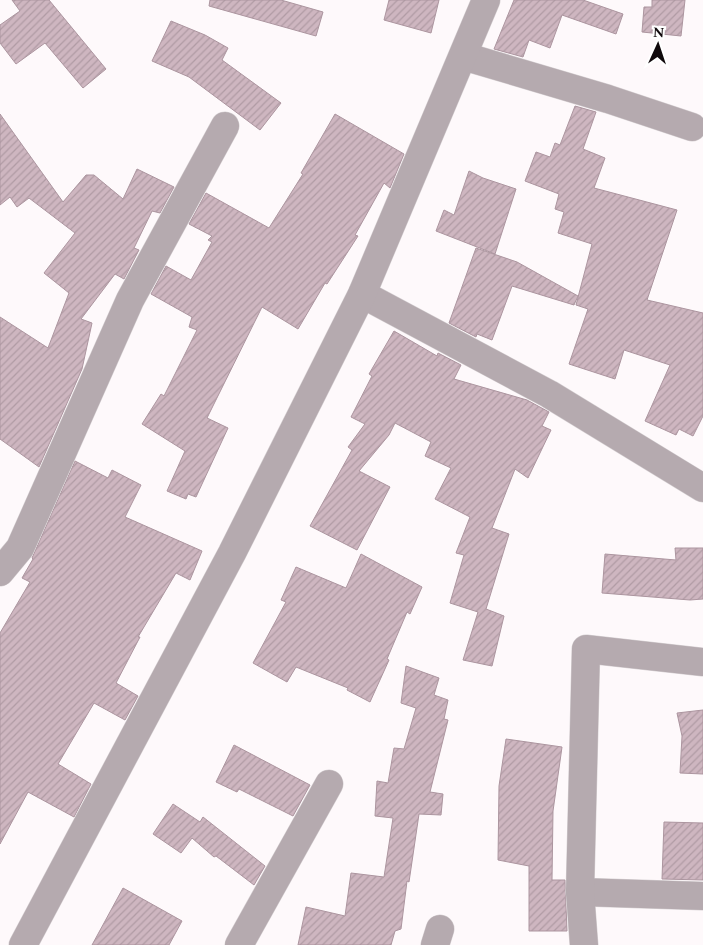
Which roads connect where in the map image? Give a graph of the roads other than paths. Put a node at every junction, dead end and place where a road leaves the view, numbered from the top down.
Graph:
1 (486, 0) edge
2 (463, 56) junction
3 (225, 126) dead end
4 (692, 127) dead end
5 (362, 294) junction
6 (703, 488) edge
7 (0, 572) edge
8 (703, 662) edge
9 (329, 784) dead end
10 (580, 892) junction
11 (703, 896) edge
12 (23, 945) edge
13 (239, 945) edge
14 (584, 945) edge

1 - 2 street
2 - 4 street
2 - 5 street
3 - 7 street
5 - 6 street
5 - 12 street
8 - 10 street
9 - 13 street
10 - 11 street
10 - 14 street

